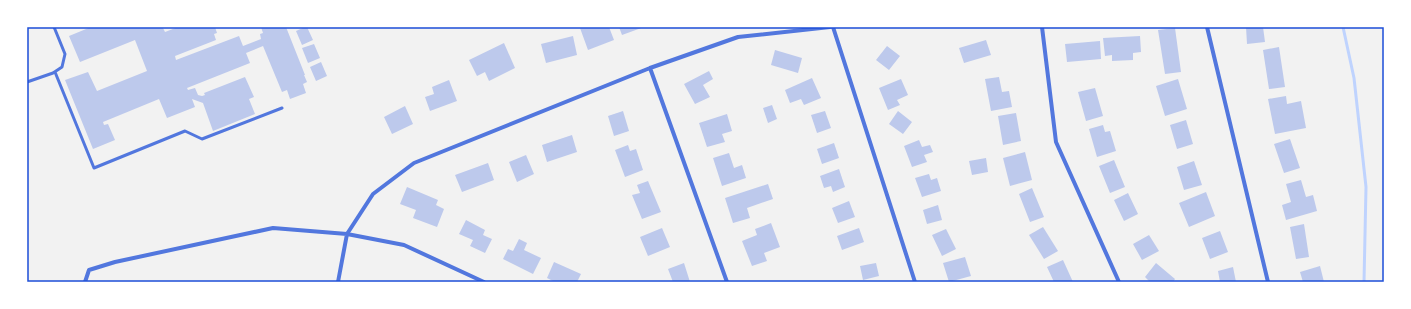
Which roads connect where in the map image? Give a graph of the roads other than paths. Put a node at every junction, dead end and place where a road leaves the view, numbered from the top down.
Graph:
1 (54, 27) edge
2 (830, 27) edge
3 (833, 27) edge
4 (1042, 27) edge
5 (1207, 27) edge
6 (650, 68) junction
7 (55, 72) junction
8 (27, 82) edge
9 (282, 108) dead end
10 (347, 234) junction
11 (85, 282) edge
12 (338, 282) edge
13 (484, 282) edge
14 (727, 282) edge
15 (915, 282) edge
16 (1119, 282) edge
17 (1268, 282) edge

1 - 7 lane
2 - 6 street
3 - 15 street
4 - 16 street
5 - 17 street
6 - 10 street
6 - 14 street
7 - 8 lane
7 - 9 lane
10 - 11 street
10 - 12 street
10 - 13 street

